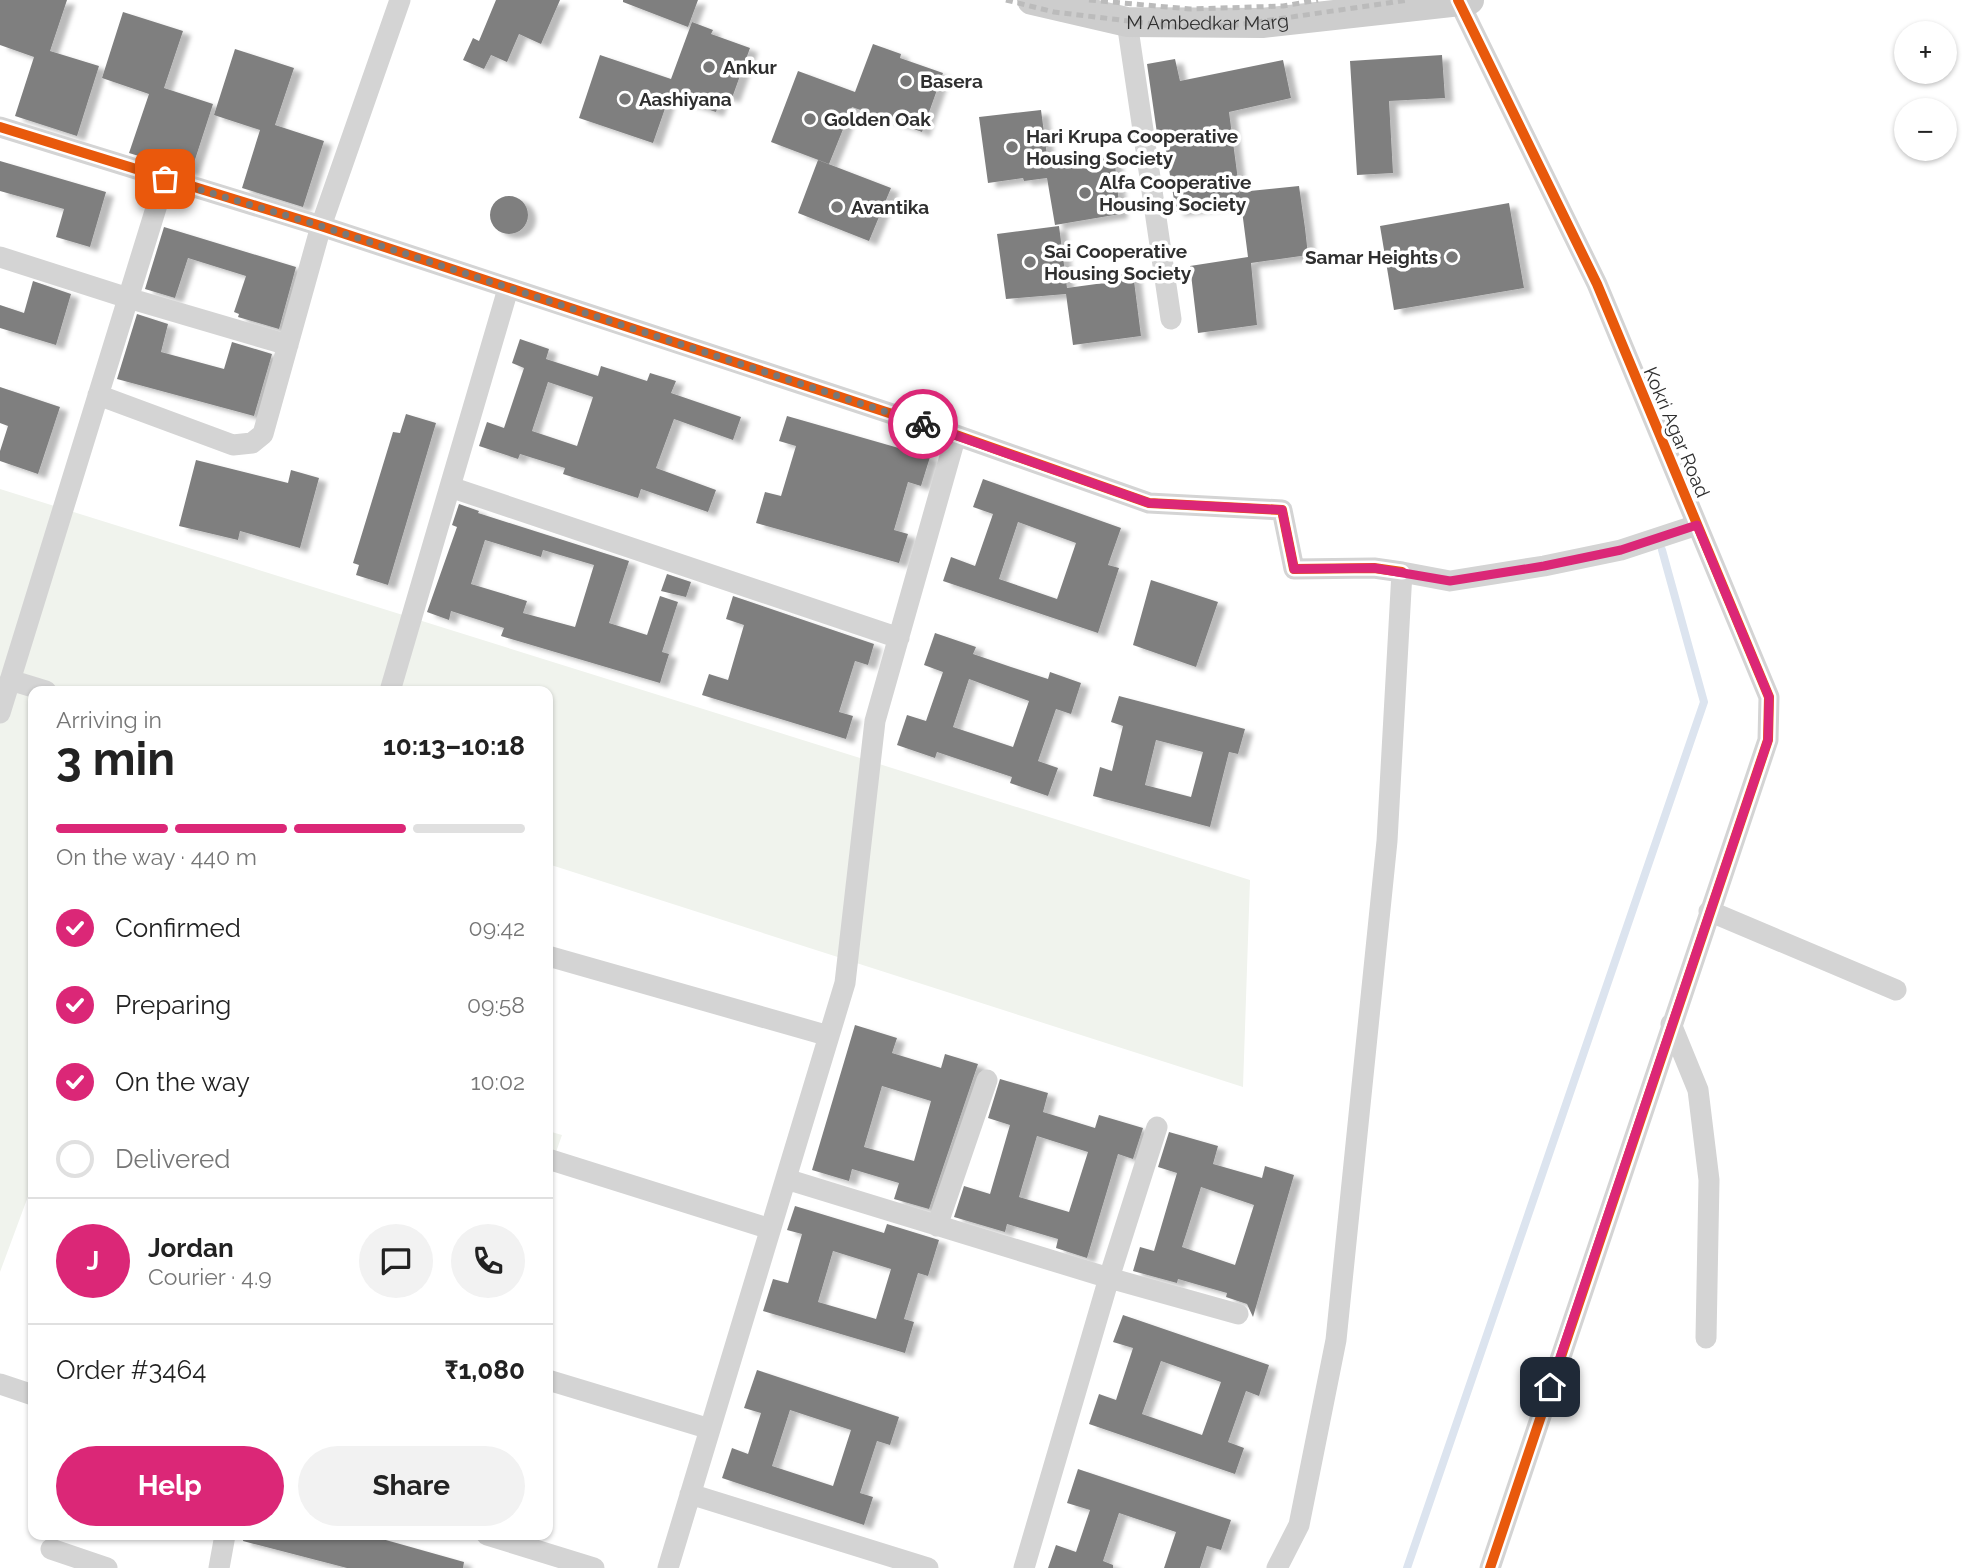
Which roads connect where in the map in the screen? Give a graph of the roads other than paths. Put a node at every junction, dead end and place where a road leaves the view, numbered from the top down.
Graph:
1 (400, 0) edge
2 (1032, 0) edge
3 (1464, 1) edge
4 (1127, 22) junction
5 (0, 127) edge
6 (165, 179) junction
7 (321, 226) junction
8 (0, 257) edge
9 (508, 289) junction
10 (128, 298) junction
11 (1171, 319) dead end
12 (288, 345) junction
13 (98, 395) junction
14 (956, 436) junction
15 (450, 487) junction
16 (1697, 525) junction
17 (1402, 572) junction
18 (899, 638) junction
19 (10, 680) junction
20 (30, 686) edge
21 (391, 686) edge
22 (0, 713) edge
23 (1709, 911) junction
24 (553, 957) edge
25 (1896, 990) dead end
26 (1671, 1024) junction
27 (829, 1037) junction
28 (987, 1080) dead end
29 (1157, 1126) dead end
30 (553, 1161) edge
31 (786, 1179) junction
32 (937, 1226) junction
33 (771, 1229) junction
34 (1109, 1278) junction
35 (1238, 1314) dead end
36 (1706, 1338) dead end
37 (553, 1382) edge
38 (0, 1384) edge
39 (28, 1393) edge
40 (710, 1429) junction
41 (690, 1494) junction
42 (224, 1540) edge
43 (503, 1540) edge
44 (51, 1549) dead end
45 (107, 1568) edge
46 (219, 1568) edge
47 (594, 1568) edge
48 (667, 1568) edge
49 (928, 1568) edge
50 (1024, 1568) edge
51 (1277, 1568) edge
52 (1490, 1568) edge

1 - 7 street
2 - 4 main road, M Ambedkar Marg
3 - 4 main road, M Ambedkar Marg
3 - 16 street, Kokri Agar Road
4 - 11 street
5 - 6 street
6 - 7 street
6 - 10 street
7 - 9 street
7 - 12 street
8 - 10 street
9 - 14 street
9 - 15 street
10 - 12 street
10 - 13 street
12 - 13 street
13 - 19 street
14 - 17 street
14 - 18 street
15 - 18 street
15 - 21 street
16 - 17 street
16 - 23 street, Kokri Agar Road
17 - 51 street
18 - 27 street
19 - 20 street
19 - 22 street
23 - 25 street
23 - 26 street, Kokri Agar Road
24 - 27 street
26 - 36 street
26 - 52 street, Kokri Agar Road
27 - 31 street
28 - 32 street
29 - 34 street
30 - 33 street
31 - 32 street
31 - 33 street
32 - 34 street
33 - 40 street
34 - 35 street
34 - 50 street
37 - 40 street
38 - 39 street
40 - 41 street
41 - 48 street
41 - 49 street
42 - 46 street
43 - 47 street
44 - 45 street

